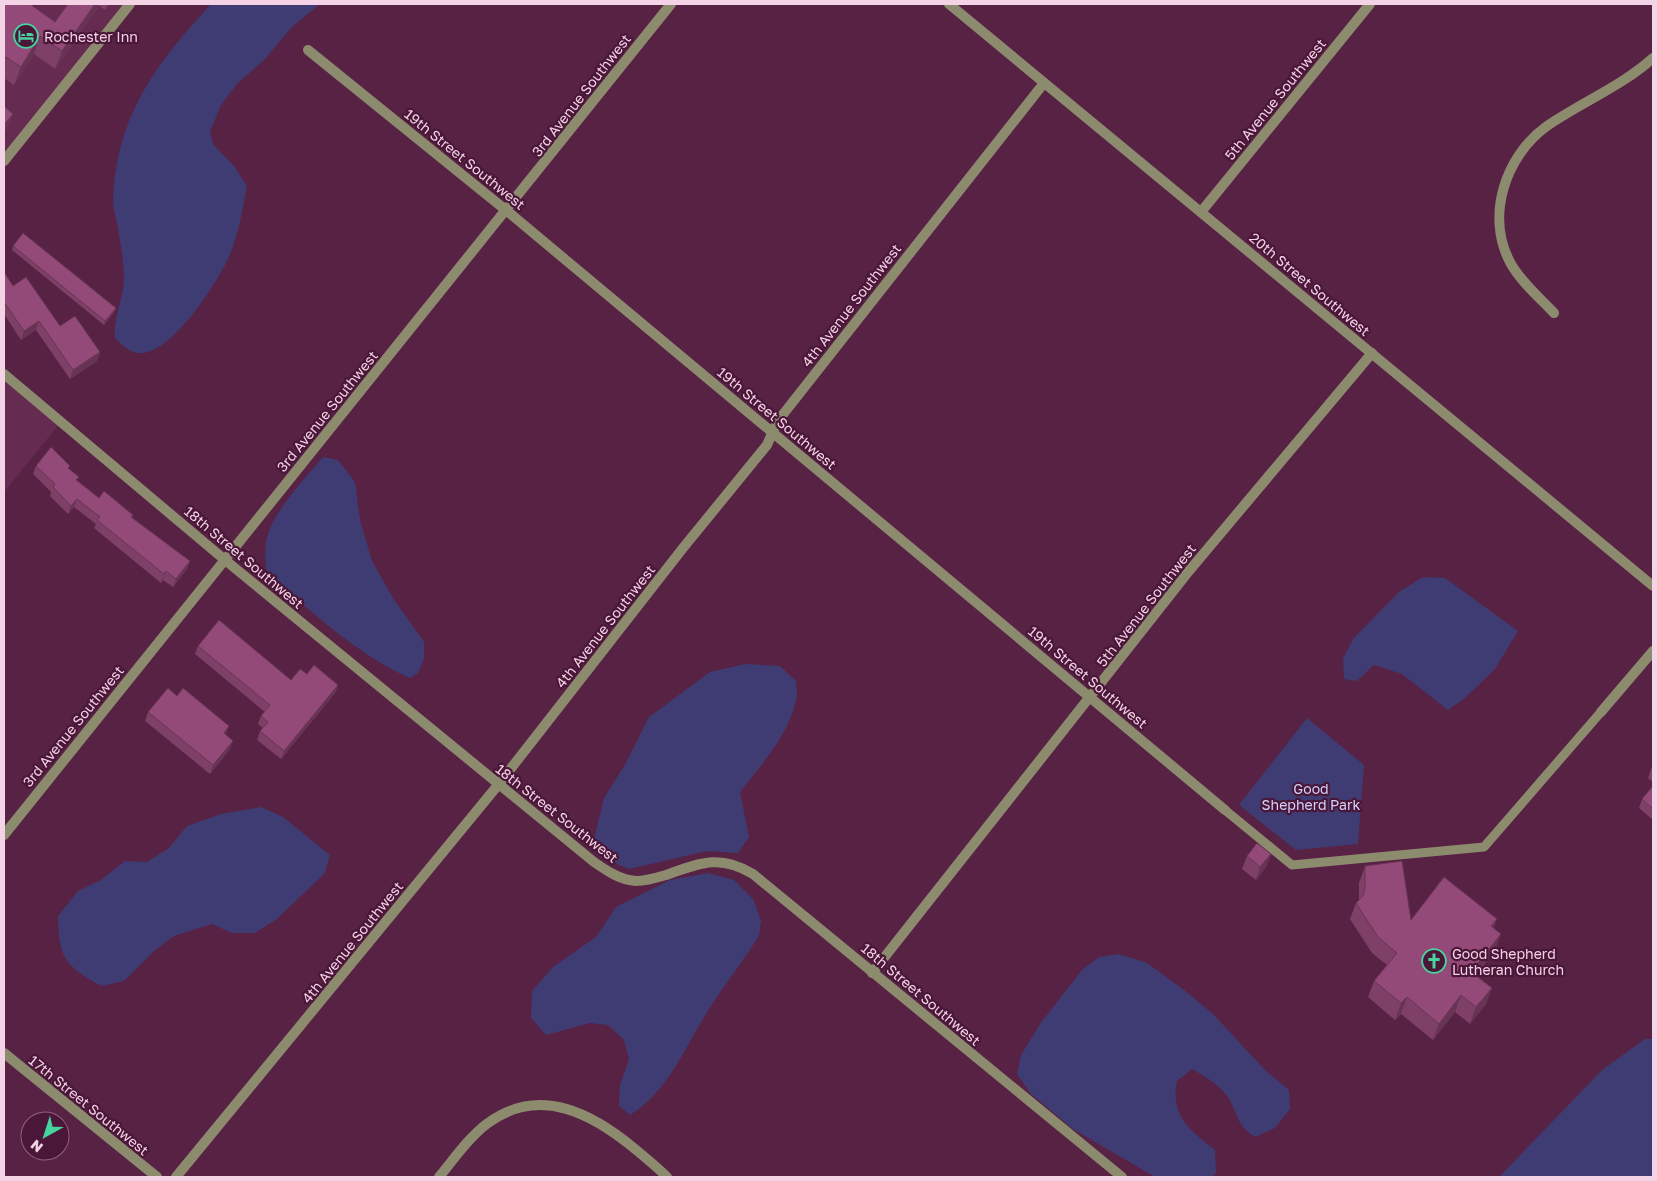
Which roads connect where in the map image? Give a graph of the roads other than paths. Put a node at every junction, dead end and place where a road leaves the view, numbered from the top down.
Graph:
1 (130, 4) edge
2 (671, 4) edge
3 (948, 4) edge
4 (1370, 4) edge
5 (308, 50) dead end
6 (1653, 58) edge
7 (1044, 83) junction
8 (4, 161) edge
9 (507, 210) junction
10 (1201, 212) junction
11 (1554, 312) dead end
12 (1372, 353) junction
13 (4, 374) edge
14 (772, 431) junction
15 (225, 560) junction
16 (1653, 586) edge
17 (1653, 651) edge
18 (1090, 698) junction
19 (1601, 712) joint
20 (498, 785) junction
21 (1225, 810) joint
22 (4, 835) edge
23 (872, 973) junction
24 (4, 1053) edge
25 (157, 1177) edge
26 (176, 1177) edge
27 (440, 1177) edge
28 (667, 1177) edge
29 (1122, 1177) edge

1 - 8 street
2 - 9 street, 3rd Avenue Southwest
3 - 7 street, 20th Street Southwest
4 - 10 street, 5th Avenue Southwest
5 - 9 street, 19th Street Southwest
6 - 11 street
7 - 10 street, 20th Street Southwest
7 - 14 street, 4th Avenue Southwest
9 - 14 street, 19th Street Southwest
9 - 15 street, 3rd Avenue Southwest
10 - 12 street, 20th Street Southwest
12 - 16 street, 20th Street Southwest
12 - 18 street, 5th Avenue Southwest
13 - 15 street, 18th Street Southwest
14 - 18 street, 19th Street Southwest
14 - 20 street, 4th Avenue Southwest
15 - 20 street, 18th Street Southwest
15 - 22 street, 3rd Avenue Southwest
17 - 19 street
18 - 21 street, 19th Street Southwest
18 - 23 street, 5th Avenue Southwest
19 - 21 lane
20 - 23 street, 18th Street Southwest
20 - 26 street, 4th Avenue Southwest
23 - 29 street, 18th Street Southwest
24 - 25 street, 17th Street Southwest
27 - 28 street

